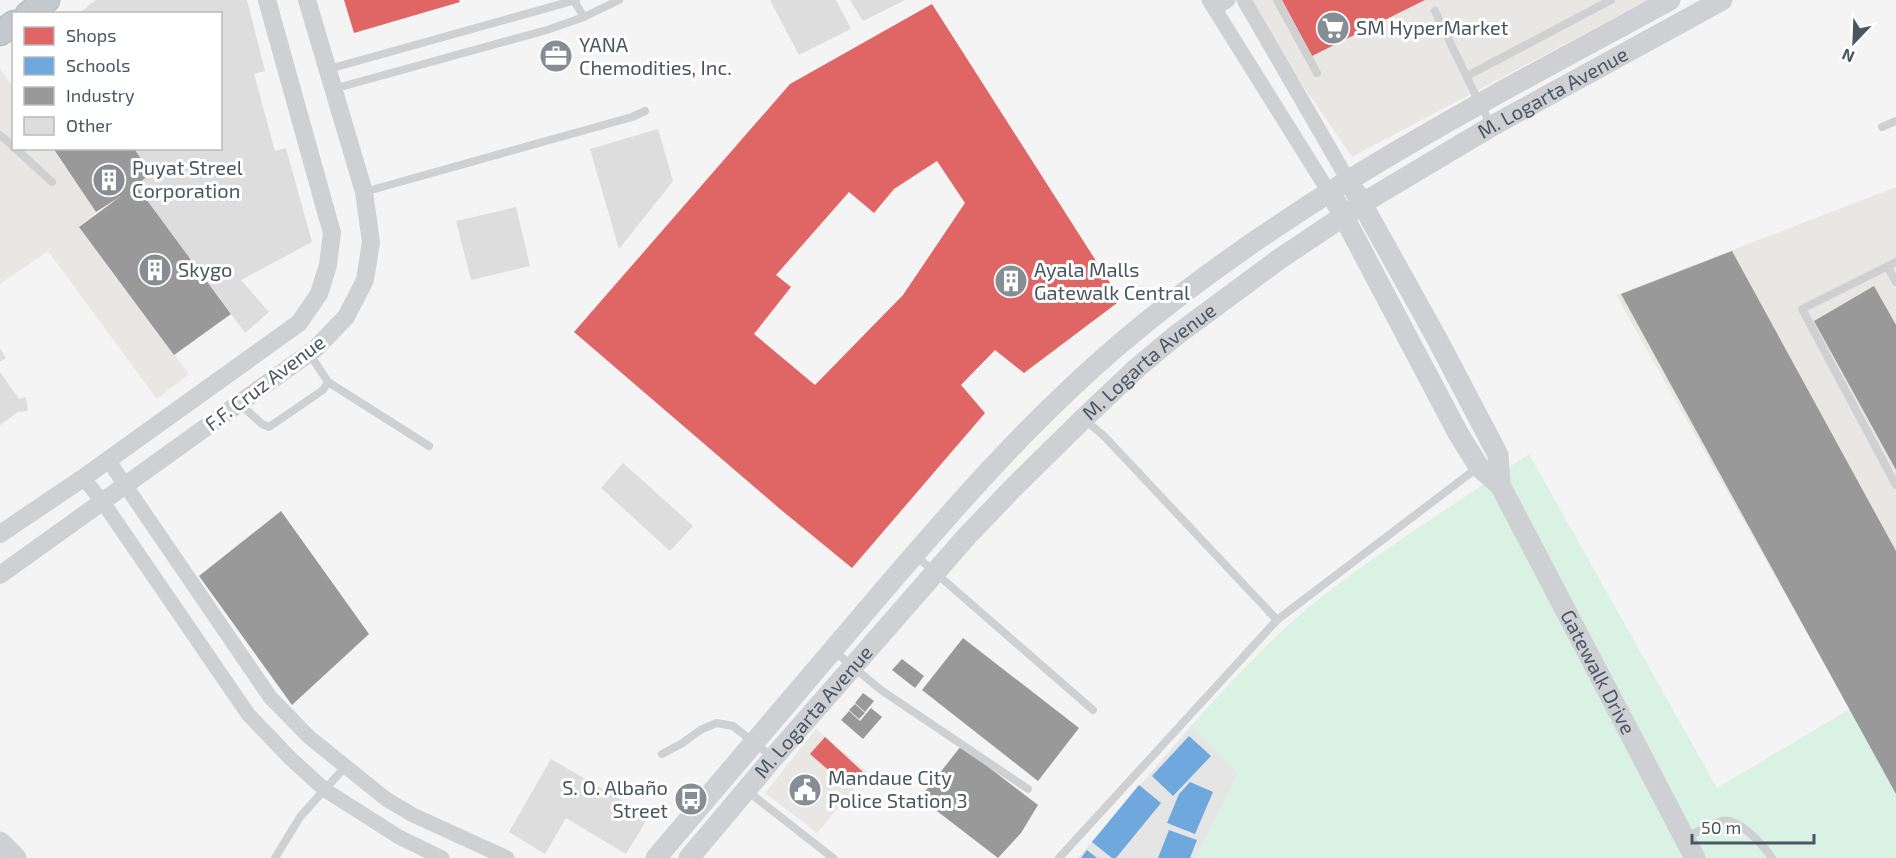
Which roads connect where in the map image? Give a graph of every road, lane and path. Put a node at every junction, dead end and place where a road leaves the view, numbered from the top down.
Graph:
1 (46, 0) edge
2 (267, 0) edge
3 (307, 0) edge
4 (575, 0) edge
5 (619, 0) edge
6 (1244, 0) edge
7 (1277, 0) edge
8 (1611, 0) edge
9 (1670, 0) edge
10 (1722, 0) edge
11 (1217, 3) edge
12 (1435, 11) dead end
13 (30, 12) edge
14 (584, 17) junction
15 (328, 69) junction
16 (1317, 73) dead end
17 (1467, 76) junction
18 (333, 88) junction
19 (1480, 103) junction
20 (645, 111) dead end
21 (1896, 121) edge
22 (1492, 126) junction
23 (1882, 128) dead end
24 (0, 135) edge
25 (12, 146) edge
26 (16, 150) edge
27 (1348, 180) junction
28 (52, 182) dead end
29 (364, 192) junction
30 (1329, 192) junction
31 (1363, 203) junction
32 (1344, 215) junction
33 (1896, 262) edge
34 (1887, 266) junction
35 (1896, 282) edge
36 (1119, 344) junction
37 (309, 354) junction
38 (1137, 368) junction
39 (328, 382) junction
40 (239, 403) junction
41 (1083, 419) junction
42 (429, 446) dead end
43 (1498, 455) junction
44 (108, 460) junction
45 (1479, 467) junction
46 (83, 478) junction
47 (125, 485) junction
48 (1500, 485) junction
49 (1896, 485) edge
50 (102, 501) junction
51 (0, 534) edge
52 (914, 554) junction
53 (935, 572) junction
54 (0, 575) edge
55 (1277, 620) junction
56 (832, 650) junction
57 (853, 667) junction
58 (1094, 710) dead end
59 (754, 743) junction
60 (662, 754) dead end
61 (773, 758) junction
62 (345, 767) junction
63 (1028, 789) dead end
64 (325, 790) junction
65 (746, 790) junction
66 (1685, 838) junction
67 (0, 842) edge
68 (16, 858) edge
69 (275, 858) edge
70 (442, 858) edge
71 (507, 858) edge
72 (656, 858) edge
73 (689, 858) edge
74 (833, 858) edge
75 (1059, 858) edge
76 (1695, 858) edge
77 (1772, 858) edge

1 - 13 highway
2 - 44 street, F.F. Cruz Avenue
3 - 15 street, F.F. Cruz Avenue
4 - 14 lane
4 - 15 lane
5 - 14 lane
6 - 27 street
7 - 16 lane
8 - 17 lane
9 - 19 main road, M. Logarta Avenue
10 - 22 main road, M. Logarta Avenue
11 - 30 street
12 - 17 lane
14 - 18 lane
15 - 18 street, F.F. Cruz Avenue
17 - 19 lane
18 - 29 street, F.F. Cruz Avenue
19 - 22 lane
19 - 27 main road, M. Logarta Avenue
20 - 29 lane
21 - 23 lane
22 - 31 main road, M. Logarta Avenue
24 - 25 lane
26 - 28 lane
27 - 30 main road, M. Logarta Avenue
27 - 31 main road, Gatewalk Drive
29 - 37 street, F.F. Cruz Avenue
30 - 32 main road, Gatewalk Drive
30 - 36 main road, M. Logarta Avenue
31 - 32 main road, M. Logarta Avenue
31 - 43 main road, Gatewalk Drive
32 - 38 main road, M. Logarta Avenue
32 - 45 main road, Gatewalk Drive
33 - 34 lane
34 - 35 lane
34 - 49 lane
36 - 38 main road
36 - 52 main road, M. Logarta Avenue
37 - 39 lane
37 - 40 street, F.F. Cruz Avenue
38 - 41 main road, M. Logarta Avenue
39 - 40 lane
39 - 42 lane
40 - 47 street, F.F. Cruz Avenue
41 - 53 main road, M. Logarta Avenue
41 - 55 lane
43 - 45 lane
43 - 48 main road, Gatewalk Drive
44 - 46 street, F.F. Cruz Avenue
44 - 47 street
45 - 48 main road, Gatewalk Drive
45 - 55 lane
46 - 50 street
46 - 51 street, F.F. Cruz Avenue
47 - 50 street, F.F. Cruz Avenue
47 - 62 street
48 - 66 main road, Gatewalk Drive
50 - 54 street, F.F. Cruz Avenue
50 - 64 street
52 - 53 lane
52 - 56 main road, M. Logarta Avenue
53 - 57 main road, M. Logarta Avenue
53 - 58 lane
55 - 75 lane
56 - 57 lane
56 - 59 main road, M. Logarta Avenue
57 - 61 main road, M. Logarta Avenue
57 - 63 lane
59 - 60 lane
59 - 61 lane
59 - 72 main road, M. Logarta Avenue
61 - 65 main road, M. Logarta Avenue
62 - 64 lane
62 - 71 street
64 - 69 lane
64 - 70 street
65 - 73 main road, M. Logarta Avenue
65 - 74 lane
66 - 76 main road, Gatewalk Drive
66 - 77 lane
67 - 68 main road

